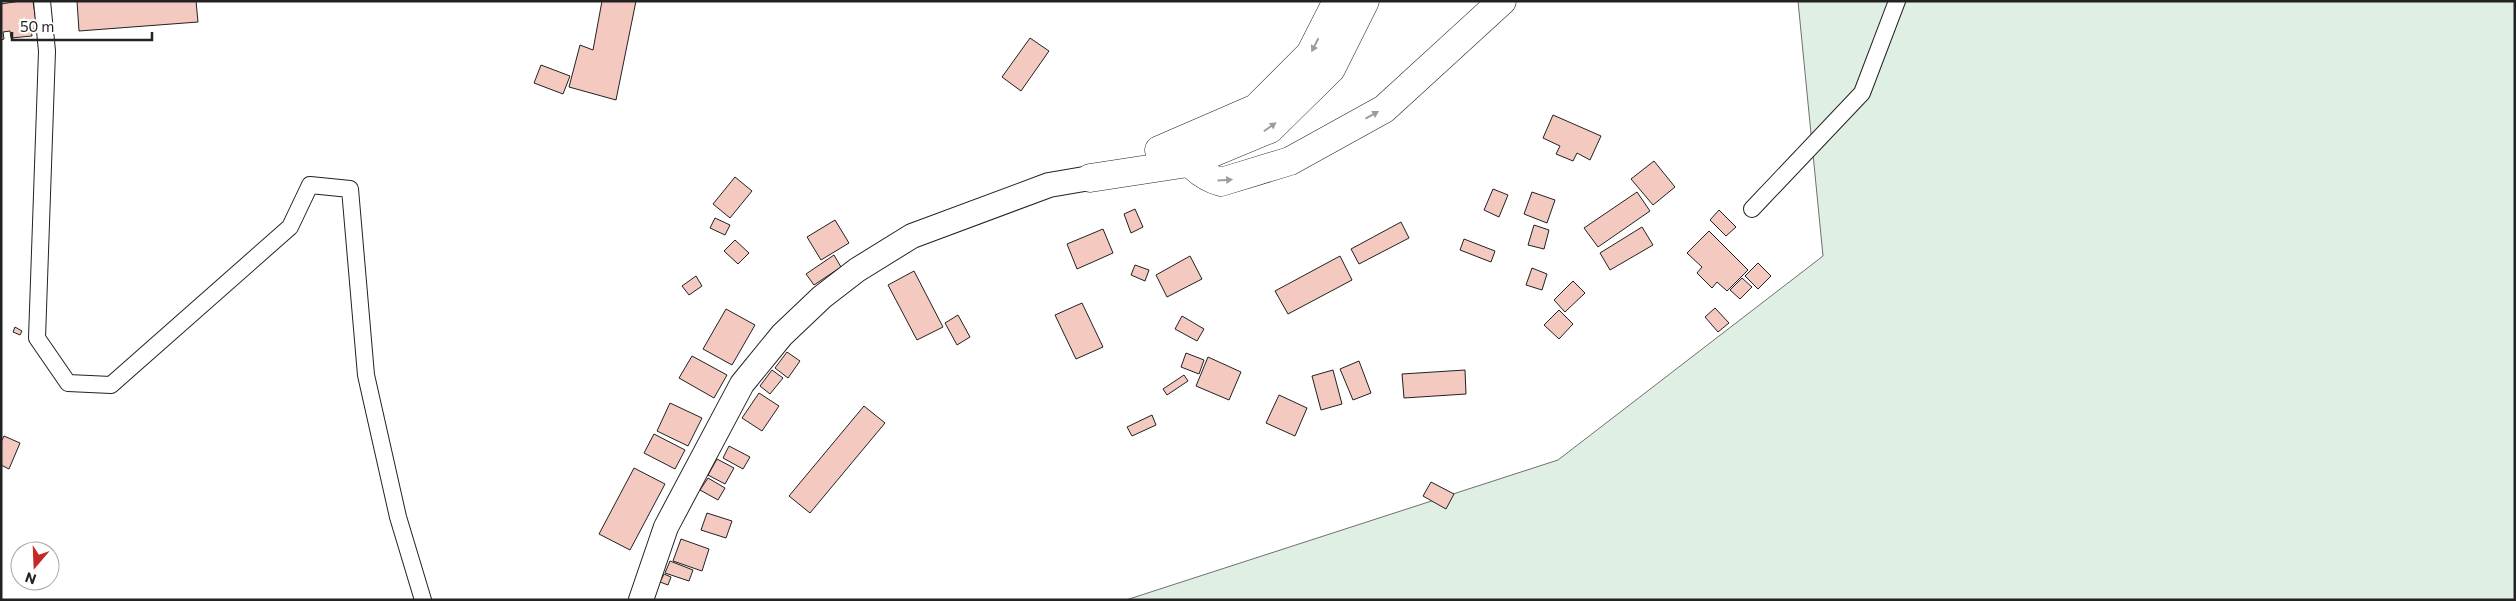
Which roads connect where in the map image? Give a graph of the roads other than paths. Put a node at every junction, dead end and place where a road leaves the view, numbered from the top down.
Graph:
1 (42, 1) edge
2 (1337, 1) edge
3 (1365, 1) edge
4 (1502, 1) edge
5 (1897, 1) edge
6 (1182, 153) junction
7 (1090, 178) joint
8 (1752, 208) dead end
9 (423, 600) edge
10 (641, 600) edge

1 - 9 street
2 -> 6 highway
6 -> 3 highway
6 -> 4 highway
5 - 8 street
6 - 7 highway
7 - 10 main road

